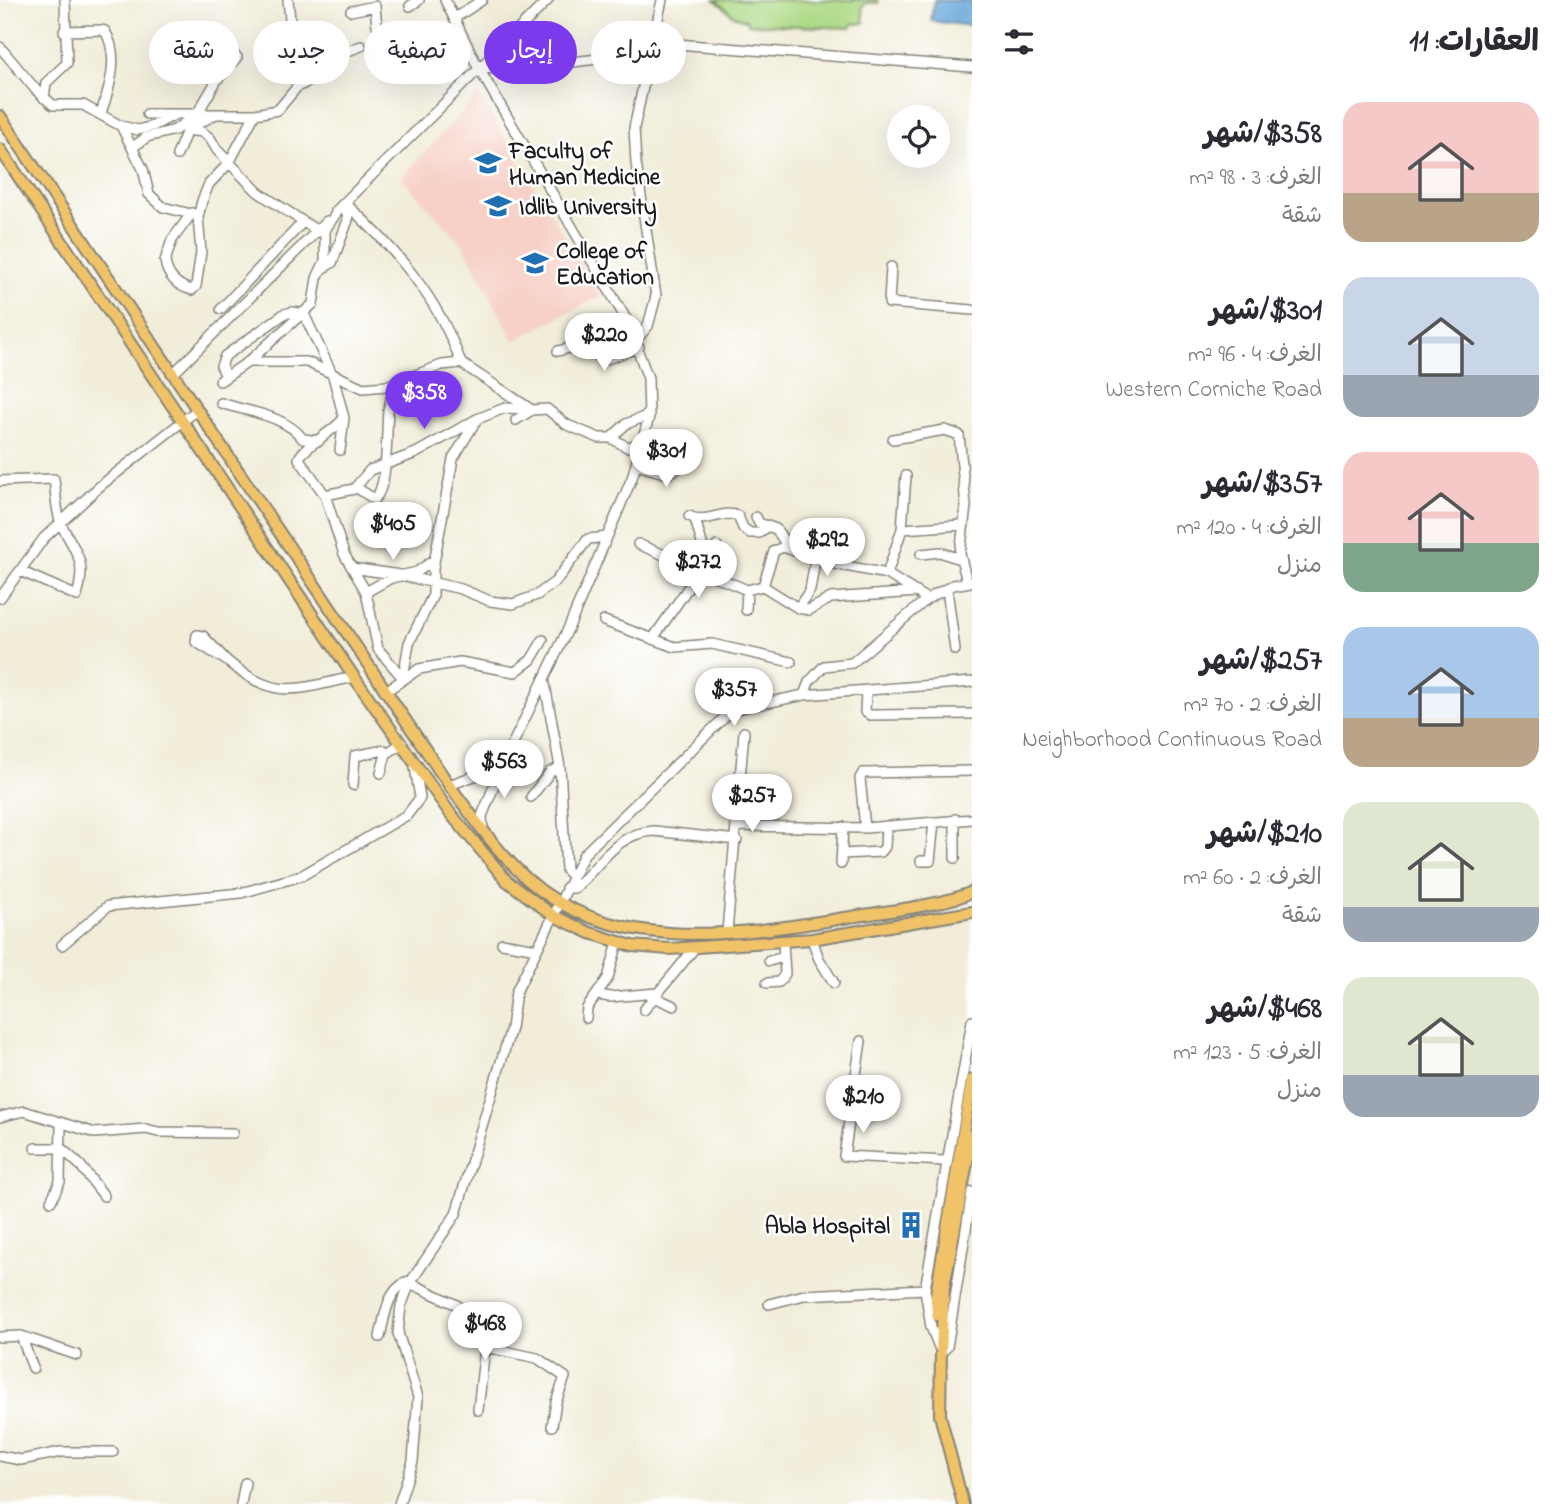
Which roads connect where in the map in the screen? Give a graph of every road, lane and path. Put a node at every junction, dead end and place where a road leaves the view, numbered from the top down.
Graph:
1 (65, 0) edge
2 (288, 0) edge
3 (419, 0) edge
4 (445, 0) edge
5 (482, 0) edge
6 (662, 0) edge
7 (545, 1) edge
8 (368, 4) edge
9 (410, 6) dead end
10 (351, 11) dead end
11 (454, 18) junction
12 (376, 21) edge
13 (657, 21) edge
14 (64, 31) junction
15 (686, 45) edge
16 (0, 47) edge
17 (361, 47) dead end
18 (591, 60) edge
19 (478, 67) junction
20 (972, 67) edge
21 (215, 84) edge
22 (642, 84) edge
23 (297, 87) junction
24 (44, 98) junction
25 (102, 113) junction
26 (148, 114) dead end
27 (176, 114) junction
28 (197, 114) junction
29 (216, 114) junction
30 (255, 114) junction
31 (0, 116) edge
32 (121, 126) junction
33 (184, 128) junction
34 (132, 147) junction
35 (0, 149) edge
36 (177, 155) dead end
37 (229, 163) junction
38 (342, 204) junction
39 (195, 215) junction
40 (303, 222) junction
41 (321, 233) junction
42 (891, 267) dead end
43 (323, 268) junction
44 (221, 309) dead end
45 (972, 310) edge
46 (304, 314) junction
47 (637, 343) junction
48 (558, 351) dead end
49 (248, 362) junction
50 (461, 363) junction
51 (173, 374) junction
52 (333, 376) junction
53 (395, 384) junction
54 (220, 403) dead end
55 (197, 410) junction
56 (532, 410) junction
57 (649, 415) junction
58 (344, 418) junction
59 (477, 419) junction
60 (183, 420) junction
61 (516, 420) dead end
62 (611, 438) junction
63 (893, 439) dead end
64 (319, 442) junction
65 (642, 443) junction
66 (340, 450) dead end
67 (386, 462) junction
68 (687, 463) dead end
69 (636, 465) junction
70 (906, 476) dead end
71 (0, 481) edge
72 (357, 488) junction
73 (325, 495) junction
74 (756, 517) dead end
75 (61, 523) junction
76 (962, 524) junction
77 (768, 526) junction
78 (902, 528) junction
79 (607, 537) junction
80 (812, 541) dead end
81 (638, 544) dead end
82 (717, 546) dead end
83 (789, 548) junction
84 (920, 554) dead end
85 (815, 557) junction
86 (960, 559) junction
87 (434, 560) junction
88 (352, 568) junction
89 (697, 569) junction
90 (20, 571) junction
91 (887, 574) junction
92 (400, 575) junction
93 (970, 582) edge
94 (433, 584) junction
95 (763, 586) junction
96 (947, 589) junction
97 (747, 590) junction
98 (366, 592) junction
99 (917, 592) junction
100 (809, 593) junction
101 (0, 598) edge
102 (927, 598) junction
103 (824, 600) junction
104 (798, 608) junction
105 (746, 610) dead end
106 (604, 621) dead end
107 (654, 637) junction
108 (543, 640) dead end
109 (954, 650) dead end
110 (227, 661) dead end
111 (791, 662) dead end
112 (354, 677) junction
113 (403, 678) junction
114 (544, 679) junction
115 (972, 682) edge
116 (386, 691) junction
117 (866, 691) junction
118 (804, 695) junction
119 (972, 714) edge
120 (744, 732) dead end
121 (402, 743) junction
122 (386, 754) junction
123 (412, 758) junction
124 (502, 766) junction
125 (560, 767) junction
126 (972, 771) edge
127 (381, 773) dead end
128 (353, 785) dead end
129 (449, 785) junction
130 (531, 797) dead end
131 (955, 819) junction
132 (972, 819) edge
133 (934, 822) junction
134 (738, 826) junction
135 (886, 826) junction
136 (844, 827) junction
137 (865, 828) junction
138 (483, 831) junction
139 (737, 840) junction
140 (955, 858) dead end
141 (921, 861) dead end
142 (572, 876) junction
143 (566, 888) junction
144 (972, 892) edge
145 (559, 901) junction
146 (972, 912) edge
147 (554, 916) junction
148 (727, 932) junction
149 (812, 939) junction
150 (618, 942) junction
151 (783, 942) junction
152 (502, 943) dead end
153 (62, 945) dead end
154 (537, 949) junction
155 (694, 949) junction
156 (784, 957) junction
157 (769, 961) dead end
158 (767, 983) dead end
159 (834, 983) dead end
160 (598, 995) junction
161 (655, 995) junction
162 (674, 1006) dead end
163 (644, 1010) dead end
164 (586, 1018) dead end
165 (972, 1021) edge
166 (861, 1041) dead end
167 (972, 1080) edge
168 (0, 1117) edge
169 (61, 1125) junction
170 (233, 1133) dead end
171 (972, 1135) edge
172 (35, 1148) dead end
173 (61, 1148) junction
174 (945, 1161) junction
175 (972, 1192) edge
176 (104, 1196) dead end
177 (51, 1201) dead end
178 (411, 1281) junction
179 (925, 1289) junction
180 (769, 1304) dead end
181 (0, 1326) edge
182 (21, 1336) junction
183 (0, 1337) edge
184 (380, 1337) dead end
185 (485, 1347) junction
186 (941, 1352) junction
187 (77, 1355) dead end
188 (33, 1368) dead end
189 (478, 1410) dead end
190 (552, 1426) dead end
191 (113, 1452) dead end
192 (0, 1456) edge
193 (245, 1483) dead end
194 (242, 1504) edge
195 (399, 1504) edge
196 (963, 1504) edge

1 - 14 street
2 - 23 street
3 - 9 street
4 - 11 street
5 - 11 street
6 - 13 street
7 - 19 street
8 - 10 street
8 - 12 street
11 - 19 street
14 - 24 street
14 - 25 street
15 - 20 street
16 - 24 street
17 - 23 street
18 - 19 street
19 - 38 street
19 - 47 street
21 - 28 street
22 - 47 street
23 - 30 street
24 - 25 street
25 - 32 street
26 - 27 street
27 - 28 street
27 - 32 street
28 - 29 street
28 - 33 street
29 - 30 street
29 - 33 street
30 - 37 street
31 - 51 main road
32 - 34 street
33 - 34 street
33 - 36 street
33 - 37 street
34 - 39 street
35 - 60 main road
37 - 39 street
37 - 40 street
38 - 41 street
38 - 43 street
38 - 50 street
39 - 39 street
40 - 41 street
40 - 44 street
41 - 43 street
41 - 51 street
42 - 45 street
43 - 46 street
46 - 49 street
46 - 49 street
46 - 52 street
47 - 48 street
47 - 57 street
49 - 52 street
50 - 53 street
50 - 56 street
51 - 55 main road
52 - 53 street
52 - 58 street
53 - 67 street
54 - 64 street
55 - 60 street
55 - 116 main road
56 - 59 street
56 - 61 street
56 - 62 street
57 - 62 street
57 - 65 street
58 - 64 street
58 - 66 street
59 - 67 street
59 - 87 street
60 - 75 street
60 - 112 main road
62 - 65 street
63 - 76 street
64 - 73 street
65 - 69 street
67 - 72 street
67 - 72 street
68 - 69 street
69 - 79 street
70 - 78 street
71 - 75 street
72 - 73 street
73 - 88 street
74 - 77 street
75 - 90 street
75 - 90 street
76 - 78 street
76 - 86 street
77 - 83 street
77 - 89 street
78 - 91 street
79 - 94 street
79 - 114 street
80 - 85 street
81 - 89 street
82 - 89 street
83 - 85 street
83 - 95 street
84 - 86 street
85 - 91 street
85 - 100 street
86 - 93 street
87 - 92 street
87 - 94 street
88 - 92 street
88 - 98 street
89 - 97 street
89 - 107 street
90 - 101 street
91 - 99 street
92 - 94 street
92 - 98 street
93 - 96 street
94 - 113 street
95 - 97 street
95 - 104 street
96 - 102 street
96 - 109 street
97 - 105 street
98 - 113 street
99 - 102 street
99 - 103 street
100 - 103 street
100 - 104 street
102 - 118 street
103 - 104 street
106 - 107 street
107 - 111 street
108 - 113 street
110 - 112 street
112 - 121 main road
113 - 116 street
114 - 124 street
114 - 125 street
115 - 117 street
116 - 129 main road
117 - 118 street
117 - 119 street
118 - 142 street
120 - 134 street
121 - 122 street
121 - 123 main road
122 - 127 street
122 - 128 street
123 - 147 main road
123 - 153 street
124 - 129 street
124 - 138 street
125 - 130 street
125 - 142 street
126 - 137 street
129 - 138 main road
131 - 132 street
131 - 133 street
131 - 140 street
133 - 135 street
133 - 141 street
134 - 136 street
134 - 139 street
135 - 136 street
135 - 137 street
136 - 137 street
138 - 145 main road
139 - 143 street
139 - 148 street
142 - 143 street
143 - 145 street
144 - 148 main road
145 - 147 street
145 - 148 main road
146 - 149 main road
147 - 150 main road
147 - 154 street
149 - 151 main road
149 - 159 street
150 - 155 main road
150 - 160 street
151 - 155 main road
151 - 156 street
152 - 154 street
154 - 178 street
155 - 161 street
156 - 157 street
156 - 158 street
160 - 161 street
160 - 164 street
161 - 162 street
161 - 163 street
165 - 174 street
166 - 174 street
167 - 186 main road
168 - 169 street
169 - 170 street
169 - 173 street
171 - 186 main road
172 - 173 street
173 - 176 street
173 - 177 street
174 - 179 street
175 - 186 street
178 - 184 street
178 - 185 street
178 - 195 street
179 - 180 street
179 - 186 street
181 - 183 street
182 - 183 street
182 - 187 street
182 - 188 street
185 - 189 street
185 - 190 street
186 - 196 main road
191 - 192 street
193 - 194 street

